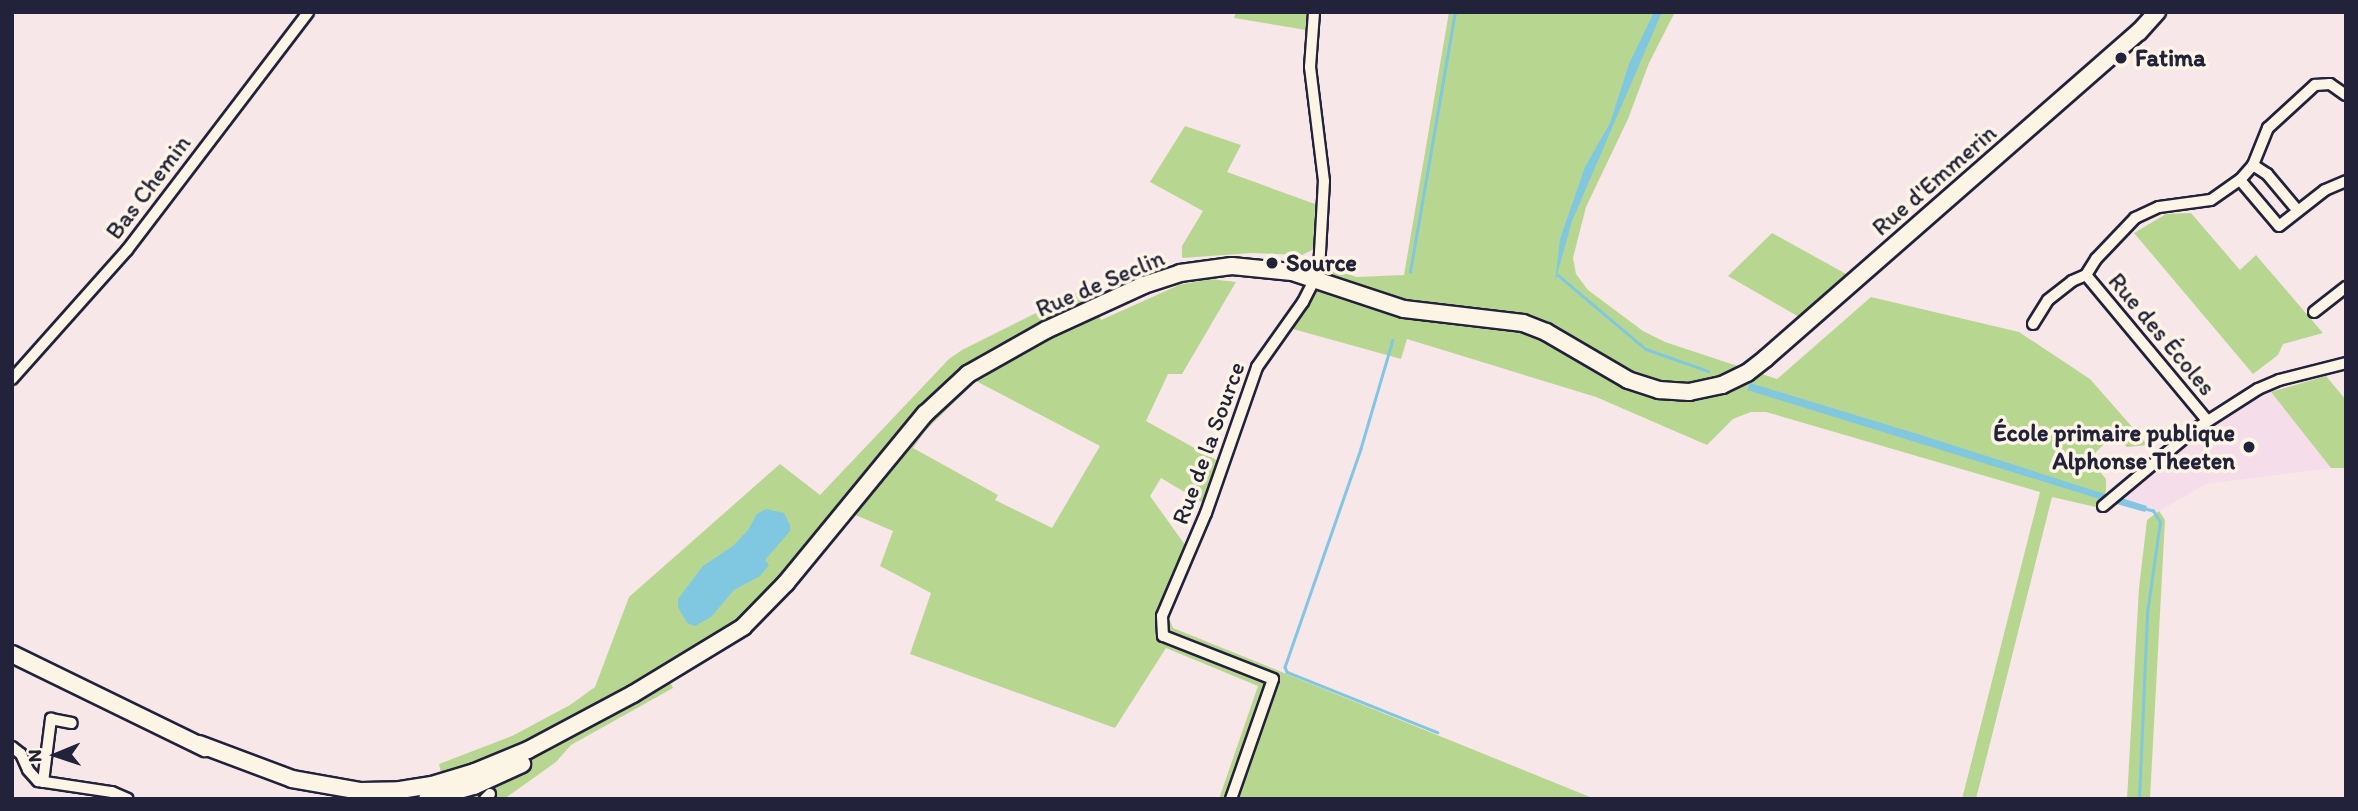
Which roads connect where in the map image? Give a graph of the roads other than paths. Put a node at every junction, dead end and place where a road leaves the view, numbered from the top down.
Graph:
1 (308, 12) edge
2 (1314, 12) edge
3 (2157, 12) edge
4 (2346, 95) edge
5 (2253, 165) junction
6 (2240, 180) junction
7 (2346, 181) edge
8 (2298, 211) junction
9 (2086, 275) junction
10 (1316, 279) junction
11 (2346, 287) edge
12 (2314, 312) dead end
13 (2033, 324) dead end
14 (2346, 363) edge
15 (1738, 378) joint
16 (12, 379) edge
17 (2207, 420) junction
18 (2104, 505) dead end
19 (12, 654) edge
20 (72, 723) dead end
21 (579, 725) junction
22 (199, 744) junction
23 (12, 747) edge
24 (43, 782) junction
25 (402, 796) edge
26 (444, 796) edge
27 (128, 799) edge
28 (331, 799) edge
29 (426, 799) edge
30 (1231, 799) edge

1 - 16 street, Bas Chemin
2 - 10 street, Rue de la Source
3 - 15 main road, Rue d'Emmerin
4 - 5 street
5 - 6 street
5 - 8 street
6 - 8 street
6 - 9 street
7 - 8 street
9 - 13 street
9 - 17 street, Rue des Écoles
10 - 15 main road, Rue de Seclin
10 - 21 main road, Rue de Seclin
10 - 30 street, Rue de la Source
11 - 12 street
14 - 17 street
17 - 18 street
19 - 22 main road
20 - 24 street
21 - 25 main road
21 - 26 main road
22 - 25 main road
22 - 28 main road
23 - 24 street
24 - 27 street
26 - 29 main road

